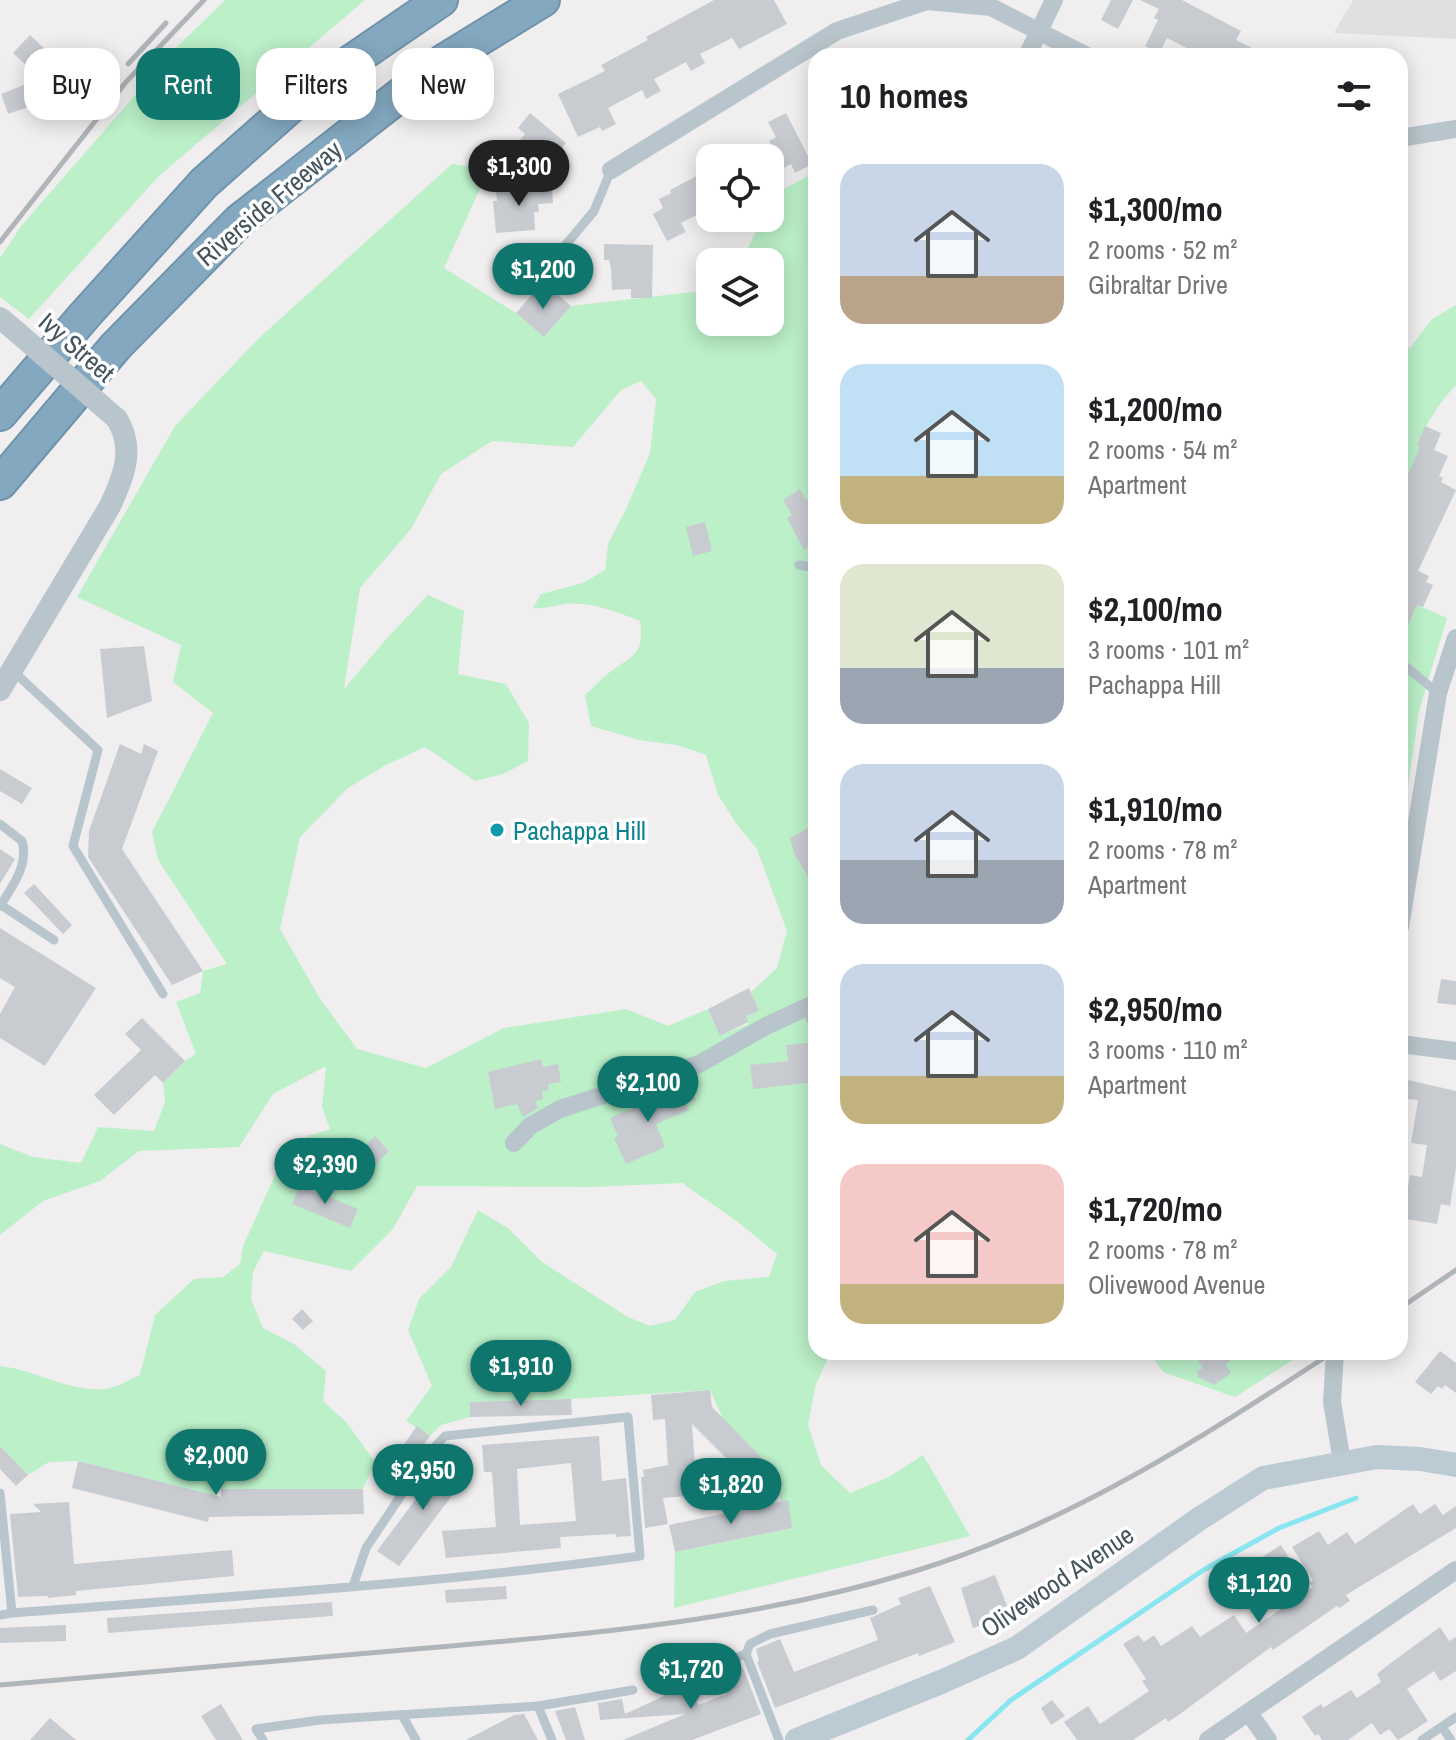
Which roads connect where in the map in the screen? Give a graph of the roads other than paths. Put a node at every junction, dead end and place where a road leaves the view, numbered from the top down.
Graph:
1 (441, 0) edge
2 (543, 0) edge
3 (1054, 0) edge
4 (1039, 30) junction
5 (809, 48) edge
6 (1031, 48) edge
7 (1072, 48) edge
8 (808, 49) edge
9 (1456, 129) edge
10 (1408, 137) edge
11 (611, 170) joint
12 (554, 285) dead end
13 (0, 318) edge
14 (0, 414) edge
15 (0, 483) edge
16 (799, 565) dead end
17 (808, 567) edge
18 (1456, 638) edge
19 (1408, 669) edge
20 (12, 670) junction
21 (0, 690) edge
22 (1438, 693) junction
23 (0, 824) edge
24 (1408, 878) edge
25 (0, 906) edge
26 (54, 940) dead end
27 (163, 994) dead end
28 (808, 1006) edge
29 (1408, 1045) edge
30 (1456, 1051) edge
31 (514, 1143) dead end
32 (1335, 1360) edge
33 (1342, 1462) junction
34 (1456, 1465) edge
35 (0, 1493) edge
36 (1456, 1570) edge
37 (353, 1586) junction
38 (873, 1610) dead end
39 (12, 1613) junction
40 (0, 1615) edge
41 (746, 1654) junction
42 (675, 1681) dead end
43 (633, 1690) dead end
44 (538, 1706) junction
45 (1249, 1713) junction
46 (402, 1715) junction
47 (1456, 1717) edge
48 (1442, 1727) junction
49 (263, 1740) edge
50 (416, 1740) edge
51 (552, 1740) edge
52 (779, 1740) edge
53 (797, 1740) edge
54 (1208, 1740) edge
55 (1268, 1740) edge
56 (1422, 1740) edge
57 (1451, 1740) edge

1 - 14 highway, Riverside Freeway
2 - 15 highway, Riverside Freeway
3 - 4 street
4 - 5 street
4 - 6 street
4 - 7 street
8 - 11 street
9 - 10 street
11 - 12 lane
13 - 20 street, Ivy Street, bridge
16 - 17 lane
18 - 22 street
19 - 22 lane
20 - 21 street
20 - 27 lane
22 - 24 street
23 - 25 lane
25 - 26 lane
28 - 31 street
29 - 30 street
32 - 33 street
33 - 34 main road, Olivewood Avenue
33 - 53 main road, Olivewood Avenue
35 - 39 lane
36 - 45 street
37 - 37 lane
37 - 39 lane
38 - 41 lane
39 - 40 lane
41 - 42 lane
41 - 52 lane
43 - 44 lane
44 - 46 lane
44 - 51 lane
45 - 54 street
45 - 55 street
46 - 49 lane
46 - 50 lane
47 - 48 lane
48 - 56 lane
48 - 57 lane

